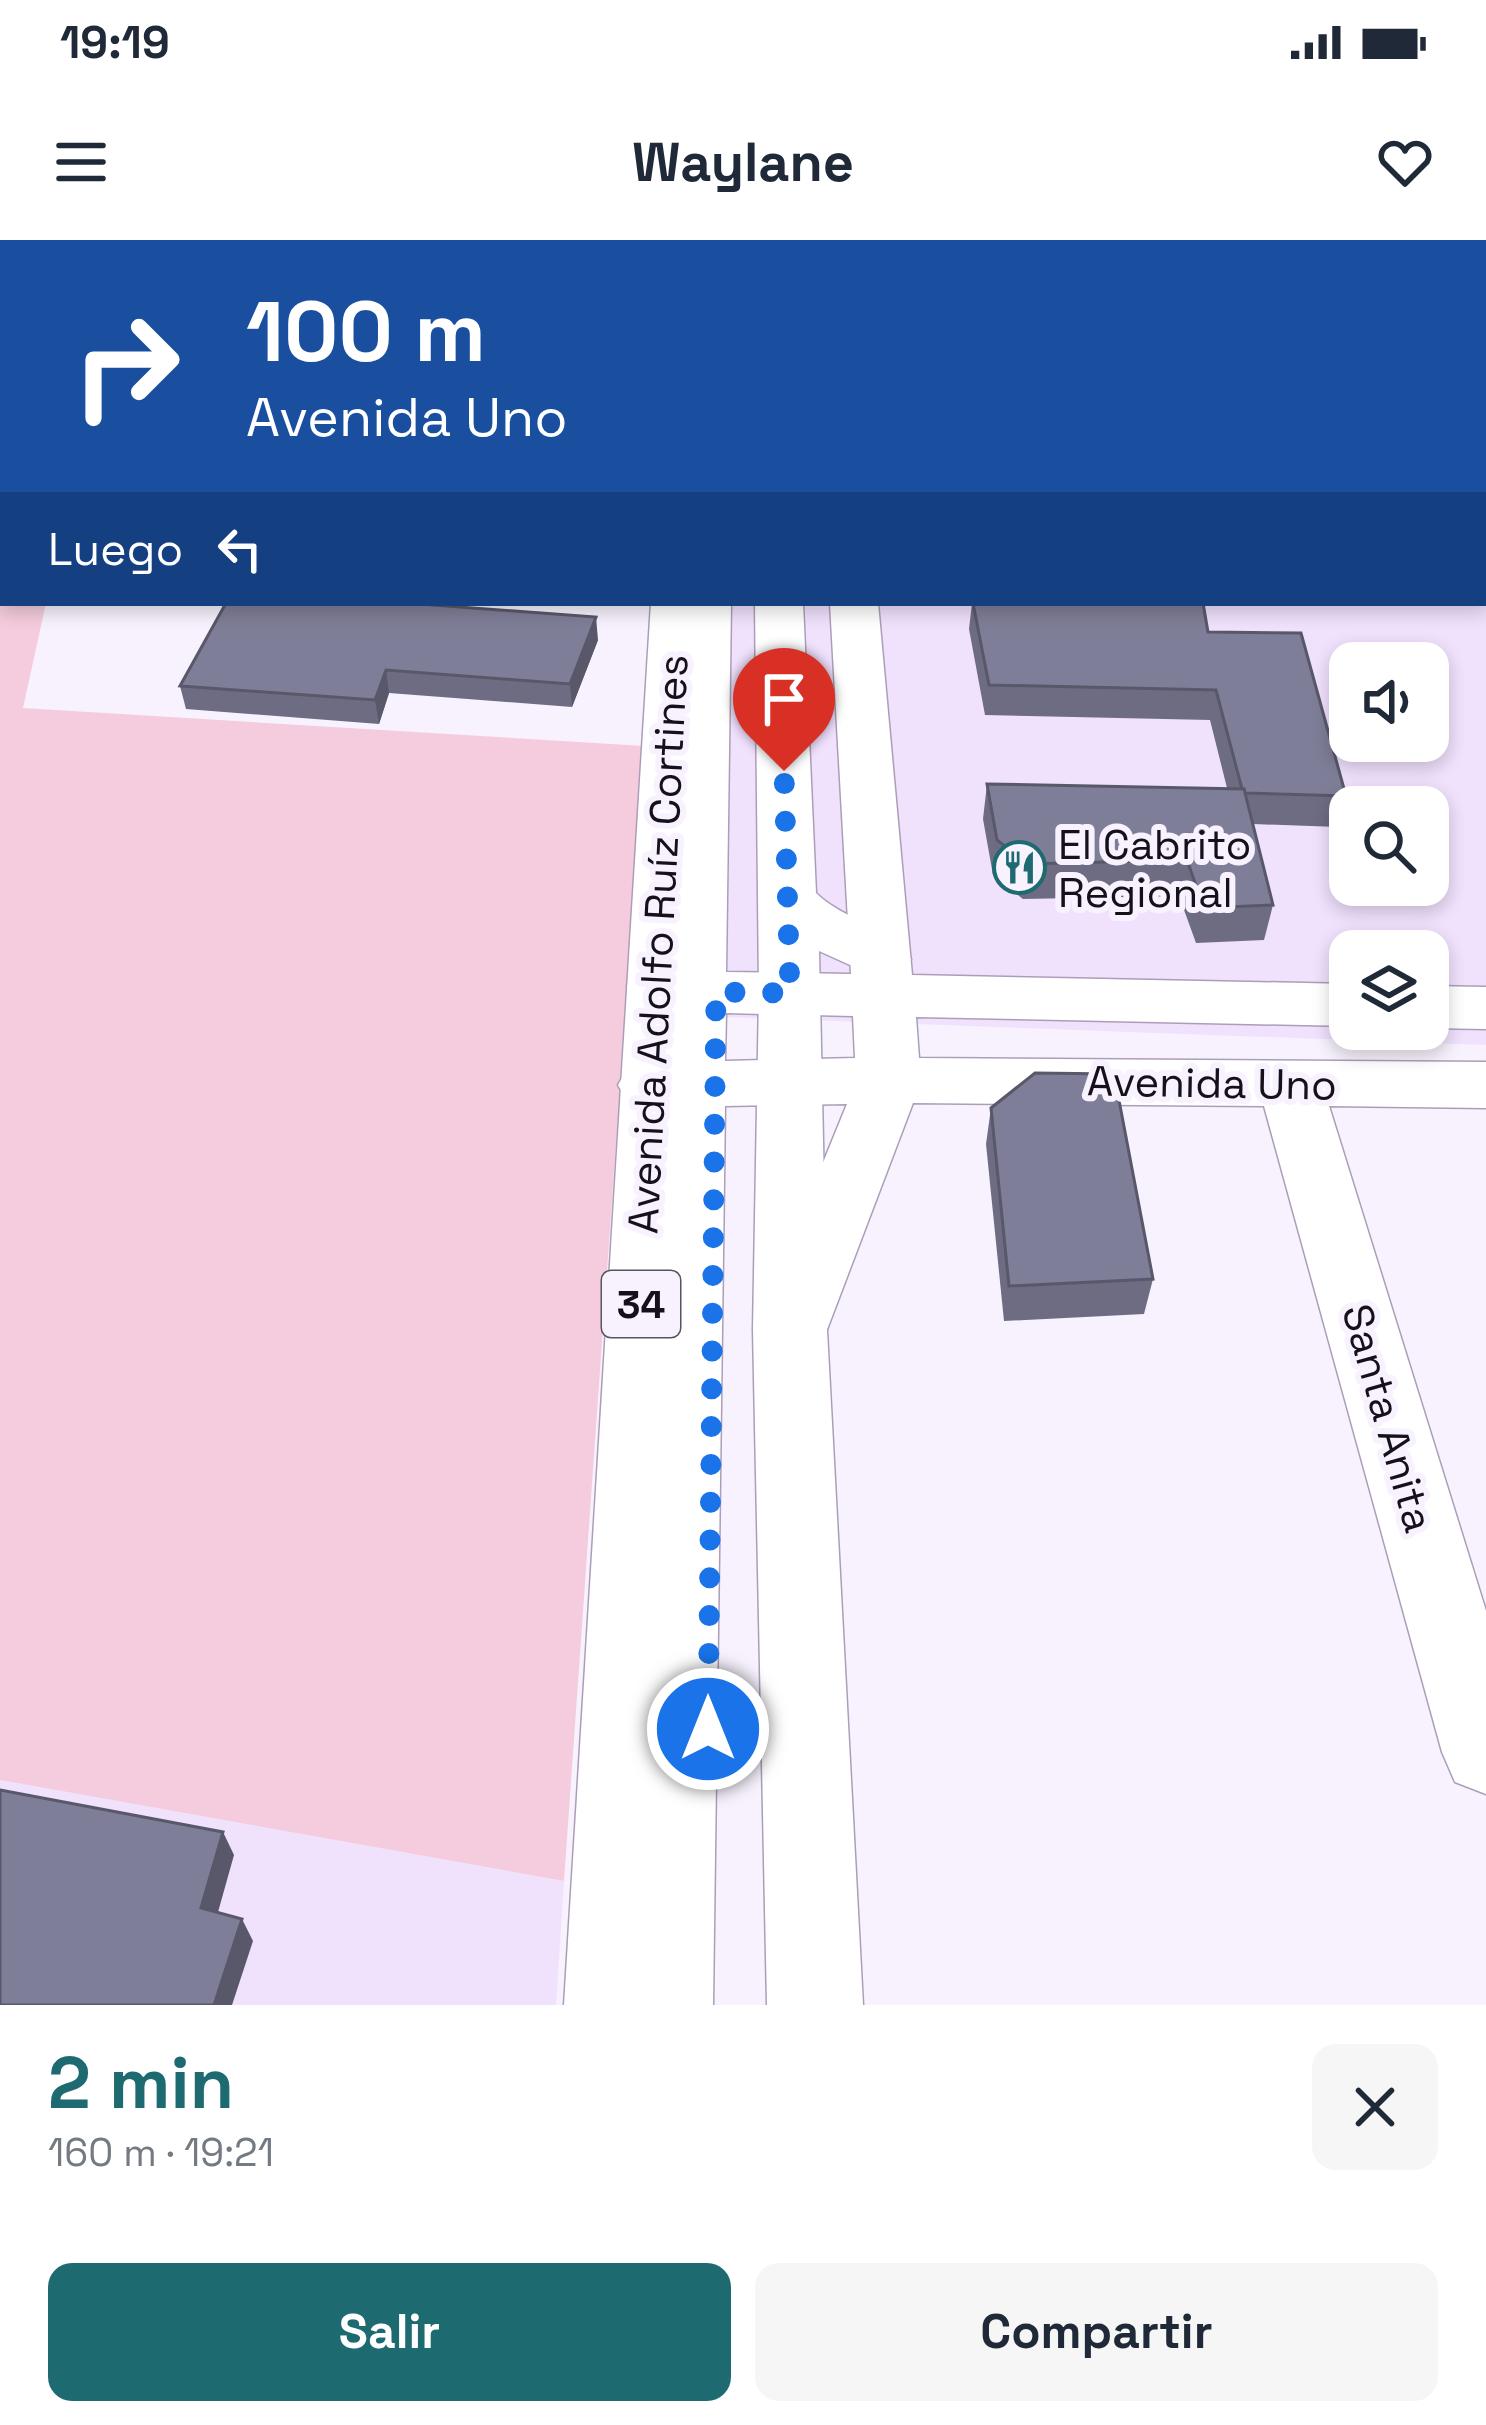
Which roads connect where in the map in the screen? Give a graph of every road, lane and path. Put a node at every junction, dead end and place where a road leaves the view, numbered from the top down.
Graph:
1 (675, 606) edge
2 (707, 606) edge
3 (732, 606) edge
4 (778, 606) edge
5 (854, 606) edge
6 (788, 898) junction
7 (883, 977) junction
8 (689, 990) junction
9 (790, 993) junction
10 (1329, 1004) edge
11 (1449, 1007) edge
12 (1486, 1008) edge
13 (889, 1080) junction
14 (790, 1083) junction
15 (686, 1084) junction
16 (1290, 1084) junction
17 (1486, 1085) edge
18 (790, 1330) junction
19 (1486, 1752) edge
20 (612, 2005) edge
21 (665, 2005) edge
22 (706, 2005) edge
23 (815, 2005) edge

1 - 8 main road, Avenida Adolfo Ruíz Cortines
2 - 8 main road
3 - 8 main road
4 - 6 main road
5 - 7 main road
6 - 7 main road
6 - 9 main road
7 - 9 main road, Avenida Uno
7 - 10 main road, Avenida Uno
7 - 13 main road
8 - 9 main road, Avenida Uno
8 - 15 main road
9 - 14 main road
11 - 12 main road
13 - 14 main road, Avenida Uno
13 - 16 main road, Avenida Uno
13 - 18 main road
14 - 15 main road, Avenida Uno
14 - 18 main road
15 - 20 main road, Avenida Adolfo Ruíz Cortines / 34
15 - 21 main road
15 - 22 main road
16 - 17 main road, Avenida Uno
16 - 19 main road, Santa Anita
18 - 23 main road

